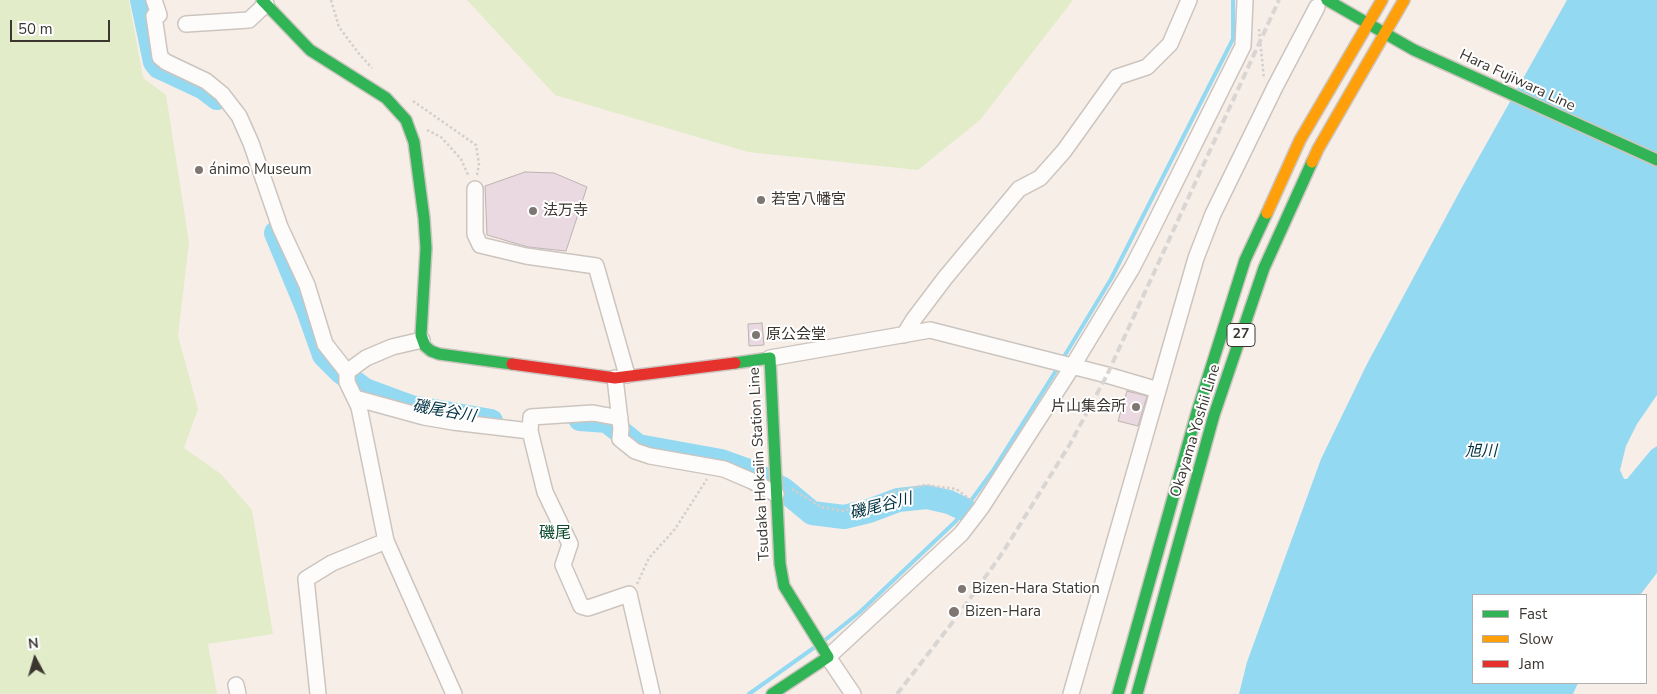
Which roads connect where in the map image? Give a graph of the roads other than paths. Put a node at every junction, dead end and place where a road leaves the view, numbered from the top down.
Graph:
1 (154, 0) edge
2 (1189, 0) edge
3 (1245, 0) edge
4 (1382, 0) edge
5 (1404, 0) edge
6 (264, 2) edge
7 (1322, 3) edge
8 (186, 24) dead end
9 (1367, 24) junction
10 (1384, 34) junction
11 (1657, 160) edge
12 (475, 189) dead end
13 (904, 335) junction
14 (422, 340) junction
15 (770, 358) junction
16 (1064, 365) junction
17 (347, 376) junction
18 (621, 377) junction
19 (1158, 390) junction
20 (355, 398) junction
21 (531, 426) junction
22 (620, 428) junction
23 (776, 488) junction
24 (386, 541) junction
25 (826, 654) junction
26 (318, 694) edge
27 (454, 694) edge
28 (652, 694) edge
29 (772, 694) edge
30 (853, 694) edge
31 (1071, 694) edge
32 (1118, 694) edge
33 (1137, 694) edge

1 - 17 street
2 - 13 street
3 - 16 street
4 - 9 main road, Okayama Yoshii Line / 27
5 - 10 main road, Okayama Yoshii Line / 27
6 - 8 street
6 - 14 main road
7 - 9 main road, Hara Fujiwara Line
7 - 19 street
9 - 10 main road, Hara Fujiwara Line
9 - 32 main road, Okayama Yoshii Line / 27
10 - 11 main road, Hara Fujiwara Line
10 - 33 main road, Okayama Yoshii Line / 27
12 - 18 street
13 - 15 street
13 - 16 street
14 - 17 street
14 - 18 main road, Tsudaka Hokaiin Station Line
15 - 18 main road, Tsudaka Hokaiin Station Line
15 - 23 main road, Tsudaka Hokaiin Station Line
16 - 19 street
16 - 25 street
17 - 20 street
18 - 22 street
19 - 31 street
20 - 21 street
20 - 24 street
21 - 22 street
21 - 28 street
22 - 23 street
23 - 25 main road, Tsudaka Hokaiin Station Line
24 - 26 street
24 - 27 street
25 - 29 main road
25 - 30 street

